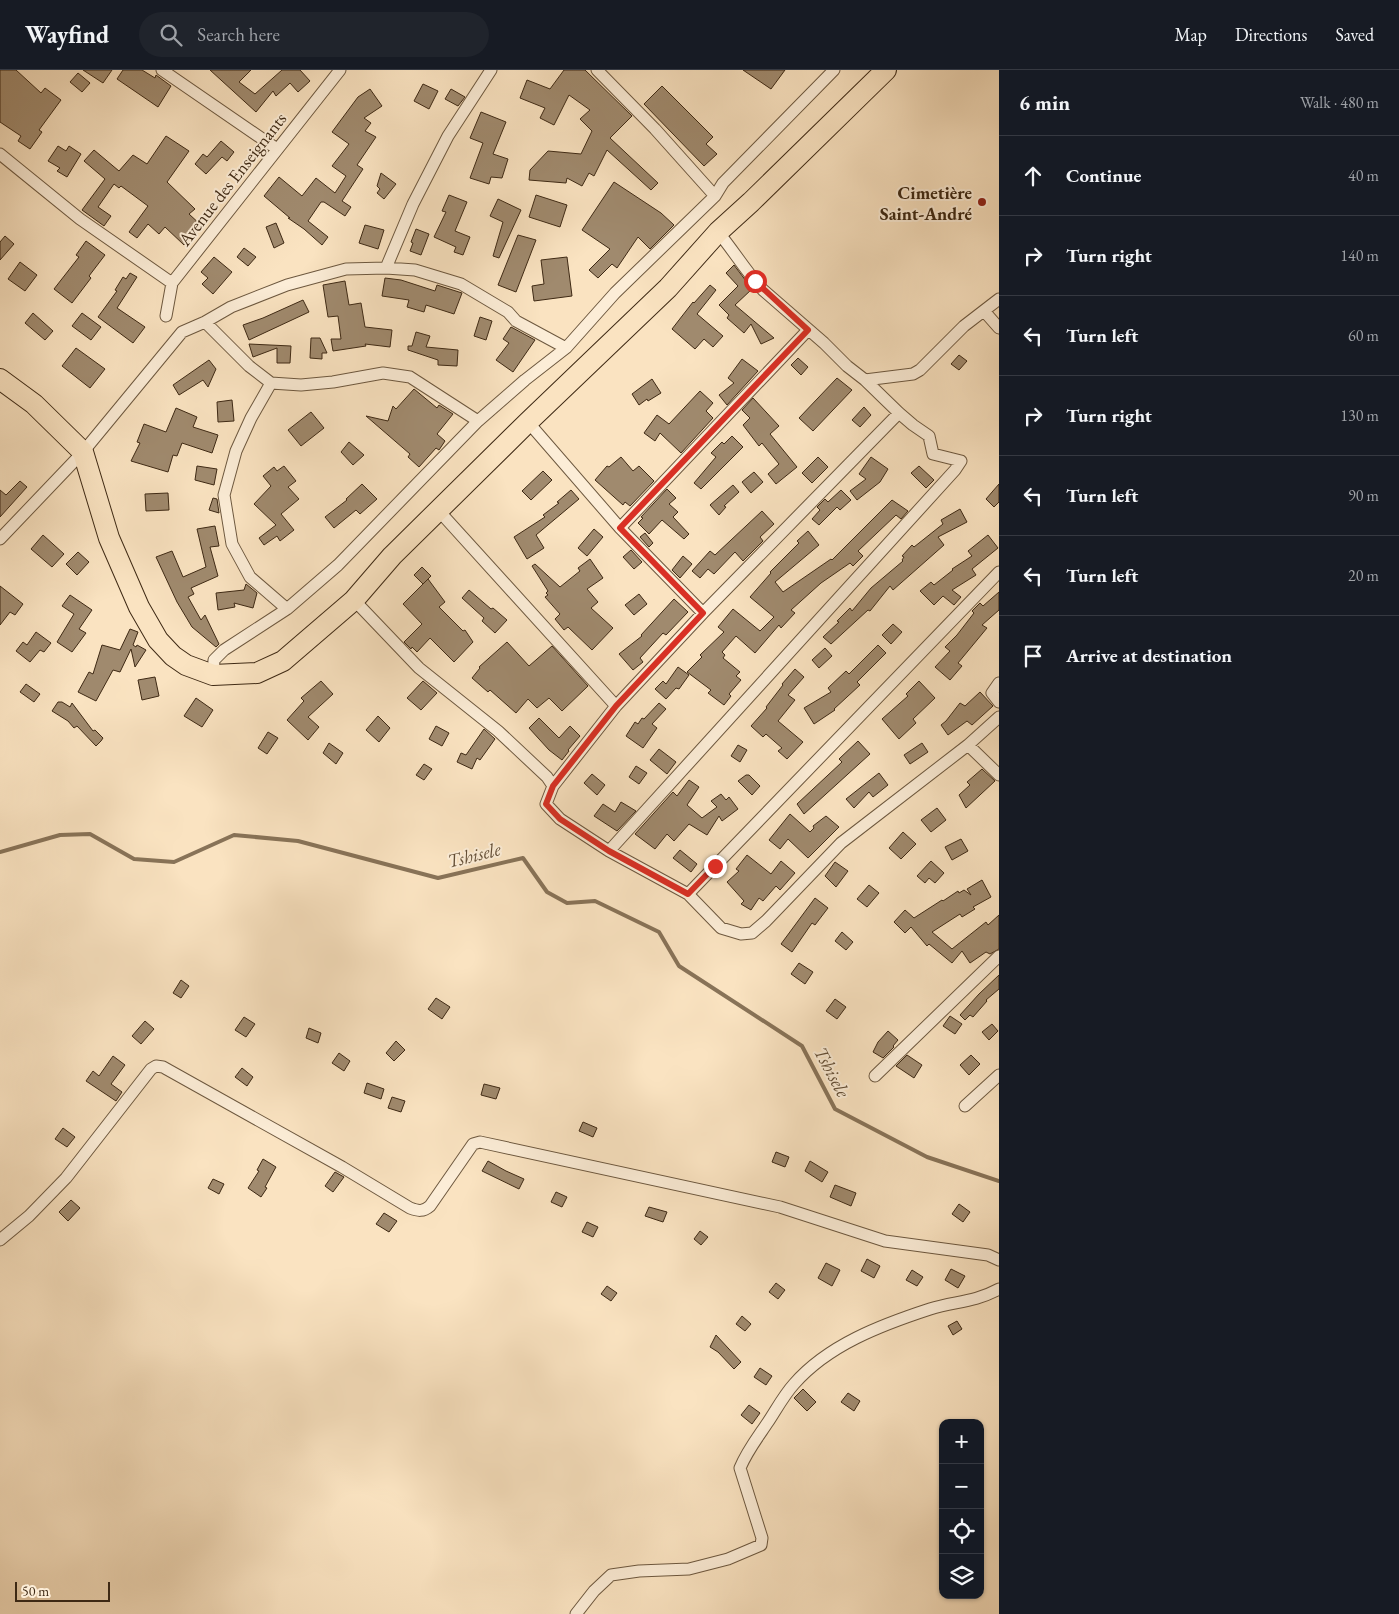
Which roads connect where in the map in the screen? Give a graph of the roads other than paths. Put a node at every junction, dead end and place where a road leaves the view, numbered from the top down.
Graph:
1 (162, 70) edge
2 (340, 70) edge
3 (491, 70) edge
4 (597, 70) edge
5 (834, 70) edge
6 (886, 70) edge
7 (277, 149) junction
8 (0, 154) edge
9 (715, 196) junction
10 (718, 232) junction
11 (386, 268) junction
12 (172, 283) junction
13 (999, 299) edge
14 (984, 311) junction
15 (166, 316) dead end
16 (205, 322) junction
17 (999, 328) edge
18 (808, 330) junction
19 (566, 348) junction
20 (0, 379) edge
21 (864, 380) junction
22 (272, 383) junction
23 (899, 413) junction
24 (478, 420) junction
25 (528, 422) junction
26 (83, 452) junction
27 (439, 511) junction
28 (620, 528) junction
29 (0, 539) edge
30 (999, 572) edge
31 (354, 600) junction
32 (287, 609) junction
33 (703, 613) junction
34 (213, 675) junction
35 (999, 683) edge
36 (999, 702) edge
37 (616, 706) junction
38 (999, 717) edge
39 (968, 745) junction
40 (999, 775) edge
41 (553, 786) junction
42 (609, 851) junction
43 (688, 894) junction
44 (999, 956) edge
45 (999, 1075) edge
46 (875, 1076) dead end
47 (965, 1106) dead end
48 (0, 1240) edge
49 (999, 1260) edge
50 (999, 1289) edge
51 (576, 1614) edge

1 - 7 street
2 - 7 street, Avenue des Enseignants
3 - 11 street
4 - 9 street
5 - 9 street
6 - 10 highway
7 - 12 street, Avenue des Enseignants
8 - 12 street
9 - 19 street
10 - 18 street
10 - 25 highway
11 - 16 street
11 - 19 street
12 - 15 street, Avenue des Enseignants
13 - 14 street
14 - 17 street
14 - 21 street
16 - 22 street
16 - 26 street
18 - 21 street
18 - 28 street
19 - 24 street
20 - 26 highway
21 - 23 street
22 - 24 street
22 - 32 street
23 - 33 street
23 - 42 street
24 - 32 street
25 - 27 highway
25 - 28 street
26 - 29 street
26 - 34 highway
27 - 31 highway
27 - 37 street
28 - 33 street
30 - 43 street
31 - 34 highway
31 - 41 street
32 - 34 street
33 - 37 street
35 - 36 street
37 - 41 street
38 - 39 street
39 - 40 street
39 - 43 street
41 - 42 street
42 - 43 street
44 - 46 street
45 - 47 street
48 - 49 street
50 - 51 street

